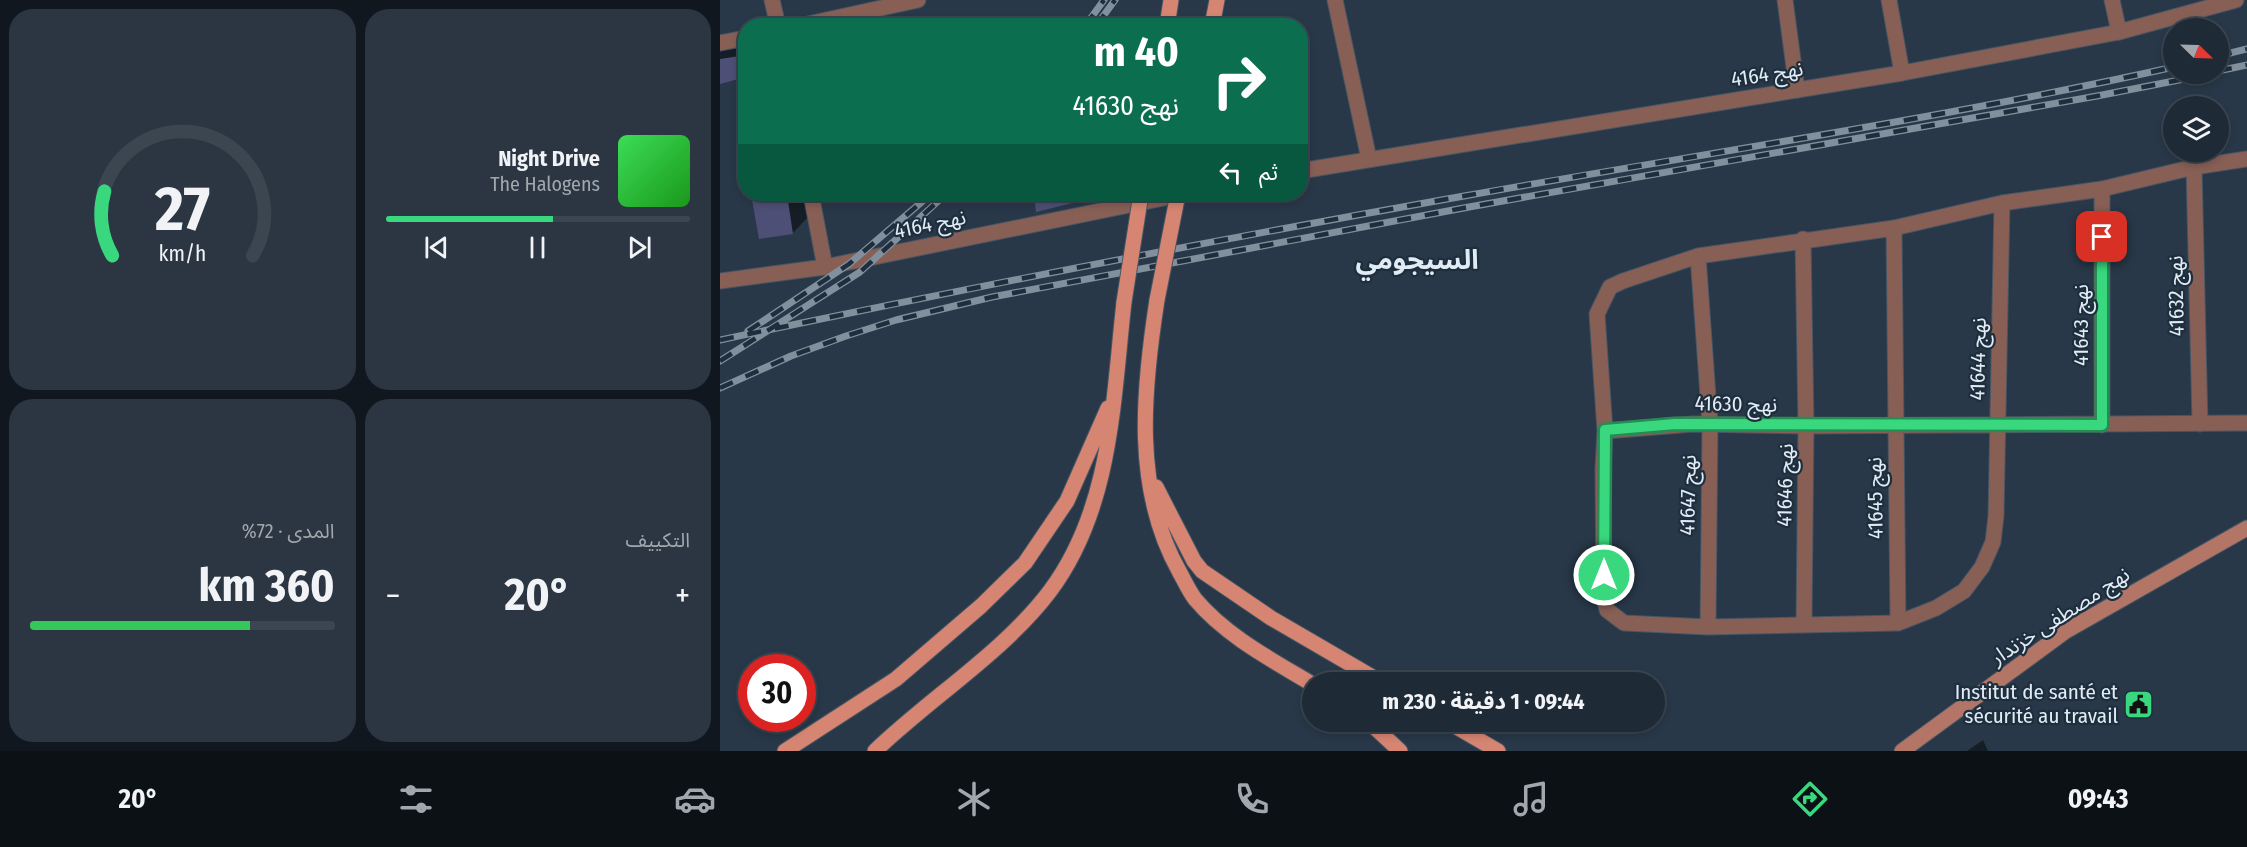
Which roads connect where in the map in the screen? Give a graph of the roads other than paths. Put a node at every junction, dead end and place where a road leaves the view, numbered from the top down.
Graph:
1 (772, 0) edge
2 (918, 0) edge
3 (1171, 0) edge
4 (1217, 0) edge
5 (1335, 0) edge
6 (1785, 0) edge
7 (1889, 0) edge
8 (2112, 0) edge
9 (2236, 0) edge
10 (776, 18) edge
11 (836, 18) edge
12 (1168, 18) edge
13 (1214, 18) edge
14 (2119, 32) junction
15 (738, 40) edge
16 (720, 43) edge
17 (1902, 73) junction
18 (1797, 90) junction
19 (1369, 159) junction
20 (2247, 159) edge
21 (2193, 167) junction
22 (1308, 170) edge
23 (2102, 189) junction
24 (812, 201) edge
25 (1141, 201) edge
26 (1146, 201) edge
27 (1178, 201) edge
28 (2002, 203) junction
29 (1894, 228) junction
30 (1803, 239) junction
31 (1698, 256) junction
32 (825, 267) junction
33 (720, 281) edge
34 (1114, 394) junction
35 (2247, 423) edge
36 (1710, 424) junction
37 (2200, 424) junction
38 (1895, 425) junction
39 (1998, 425) junction
40 (2102, 425) junction
41 (1806, 426) junction
42 (1605, 430) junction
43 (1150, 476) junction
44 (2247, 528) edge
45 (1898, 623) junction
46 (1804, 624) junction
47 (1708, 627) junction
48 (1364, 672) edge
49 (1302, 678) edge
50 (1380, 732) edge
51 (1465, 732) edge
52 (785, 751) edge
53 (875, 751) edge
54 (1400, 751) edge
55 (1498, 751) edge
56 (1902, 751) edge

1 - 10 street
2 - 11 street
3 - 12 main road
4 - 13 main road
5 - 19 street
6 - 18 street
7 - 17 street
8 - 14 street
9 - 14 street, نهج 4164
14 - 17 street, نهج 4164
15 - 16 street
17 - 18 street, نهج 4164
18 - 19 street, نهج 4164
19 - 22 street, نهج 4164
20 - 21 street
21 - 23 street
21 - 37 street, نهج 41632
23 - 28 street
23 - 40 street, نهج 41643
24 - 32 street
25 - 34 main road, bridge
26 - 32 street, نهج 4164
27 - 43 main road, bridge
28 - 29 street
28 - 39 street, نهج 41644
29 - 30 street
29 - 38 street, نهج 41645
30 - 31 street
30 - 41 street, نهج 41646
31 - 36 street, نهج 41647
31 - 42 street
32 - 33 street, نهج 4164
34 - 52 main road
34 - 53 main road
35 - 37 street, نهج 41630
36 - 41 street, نهج 41630
36 - 42 street, نهج 41630
36 - 47 street, نهج 41647
37 - 40 street, نهج 41630
38 - 39 street, نهج 41630
38 - 41 street, نهج 41630
38 - 45 street, نهج 41645
39 - 40 street, نهج 41630
39 - 45 street, نهج 41644
41 - 46 street, نهج 41646
42 - 47 street
43 - 48 main road
43 - 49 main road
44 - 56 main road, نهج مصطفى خزندار
45 - 46 street
46 - 47 street
50 - 54 main road
51 - 55 main road

